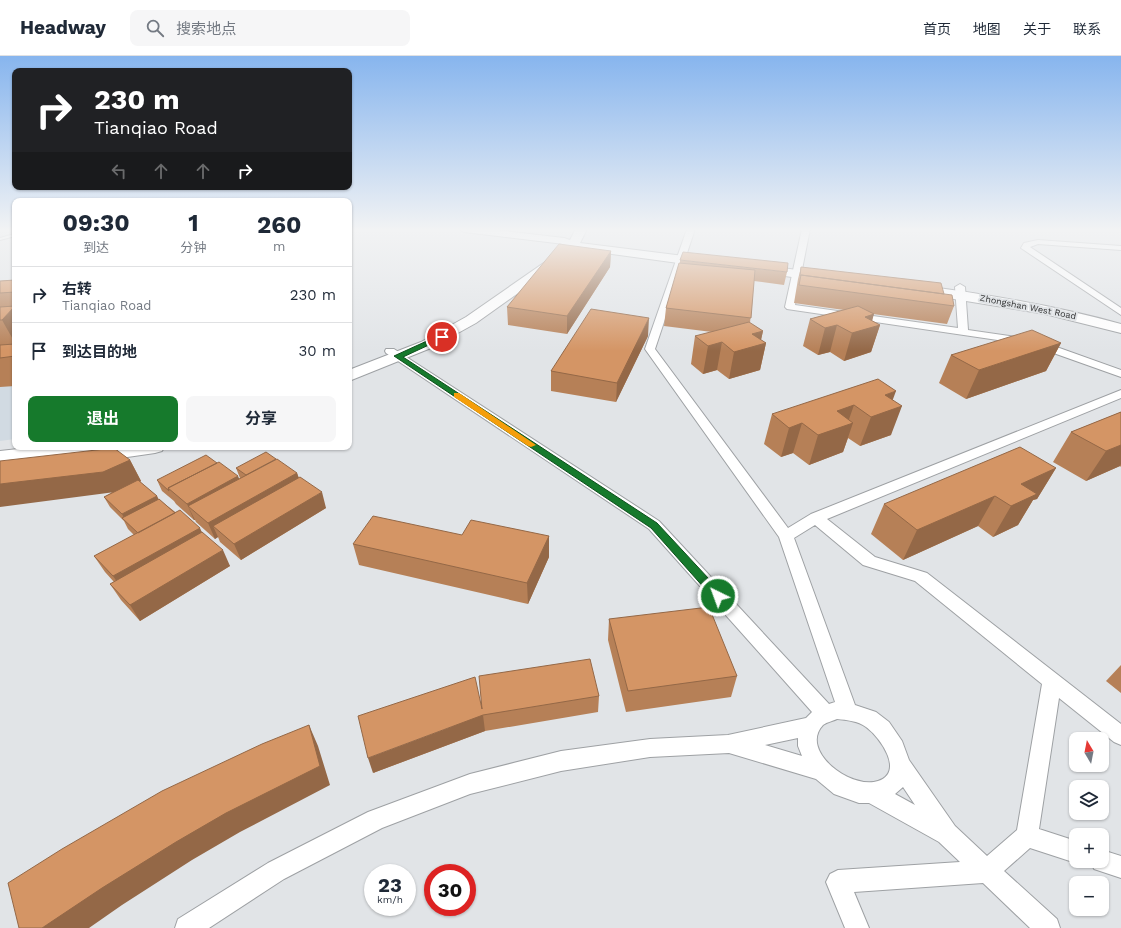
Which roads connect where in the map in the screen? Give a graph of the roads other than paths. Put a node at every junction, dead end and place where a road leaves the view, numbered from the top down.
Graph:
1 (543, 270) edge
2 (677, 270) edge
3 (797, 270) joint
4 (1057, 270) edge
5 (840, 276) edge
6 (906, 284) edge
7 (960, 291) junction
8 (1121, 312) edge
9 (1121, 320) edge
10 (1121, 329) edge
11 (963, 332) junction
12 (394, 354) junction
13 (352, 366) edge
14 (1121, 374) edge
15 (352, 375) edge
16 (1121, 394) edge
17 (59, 450) edge
18 (132, 450) edge
19 (0, 457) edge
20 (0, 467) edge
21 (816, 518) junction
22 (786, 536) junction
23 (1052, 681) junction
24 (848, 711) junction
25 (824, 713) junction
26 (810, 726) junction
27 (1121, 736) edge
28 (728, 744) junction
29 (900, 764) junction
30 (820, 771) junction
31 (872, 793) junction
32 (947, 834) junction
33 (1027, 836) junction
34 (1069, 850) edge
35 (1109, 863) edge
36 (1121, 867) edge
37 (987, 871) junction
38 (187, 928) edge
39 (856, 928) edge
40 (1048, 928) edge

1 - 12 main road
2 - 22 street
3 - 5 main road
3 - 11 street
4 - 8 street
6 - 7 main road, Zhongshan West Road
7 - 9 main road, Zhongshan West Road
7 - 10 main road, Zhongshan West Road
7 - 11 street
11 - 14 street
12 - 13 main road
12 - 15 main road
12 - 25 street
16 - 21 street
17 - 19 main road
18 - 20 main road
21 - 22 street
21 - 23 street
22 - 24 street
23 - 27 street
23 - 33 street
24 - 25 street
24 - 29 street
25 - 26 street
26 - 28 street
26 - 30 street
28 - 30 street
28 - 38 street
29 - 31 street
29 - 32 street
30 - 31 street
31 - 32 street
32 - 37 street
33 - 34 street
33 - 37 street
35 - 36 street
37 - 39 street
37 - 40 street

